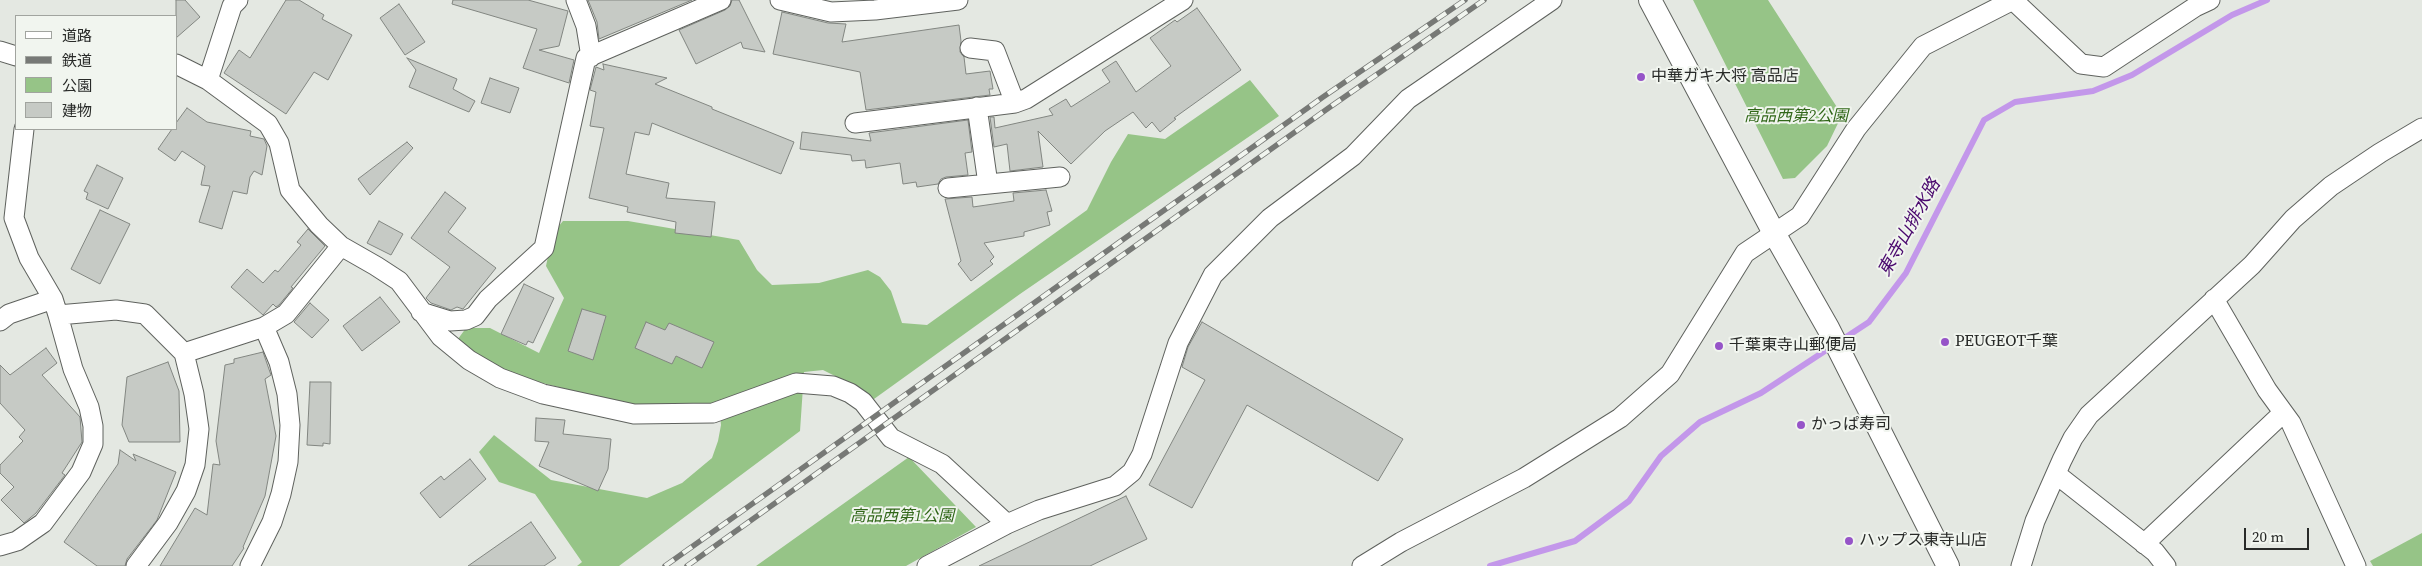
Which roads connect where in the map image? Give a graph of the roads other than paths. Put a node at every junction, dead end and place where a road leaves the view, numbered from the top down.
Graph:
1 (238, 0) edge
2 (576, 0) edge
3 (721, 0) edge
4 (780, 0) edge
5 (958, 0) edge
6 (1183, 0) edge
7 (1552, 0) edge
8 (1650, 0) edge
9 (2013, 0) edge
10 (2210, 0) edge
11 (970, 48) dead end
12 (0, 52) edge
13 (15, 56) edge
14 (590, 56) junction
15 (178, 65) edge
16 (208, 80) junction
17 (1015, 103) junction
18 (977, 107) junction
19 (855, 124) dead end
20 (2422, 128) edge
21 (24, 130) edge
22 (1060, 177) dead end
23 (988, 184) junction
24 (9, 186) edge
25 (948, 188) dead end
26 (1774, 232) junction
27 (341, 246) junction
28 (2214, 299) junction
29 (55, 307) junction
30 (420, 312) junction
31 (0, 321) edge
32 (264, 327) junction
33 (184, 353) junction
34 (2284, 413) junction
35 (2056, 474) junction
36 (1007, 524) junction
37 (2144, 544) junction
38 (0, 546) edge
39 (136, 566) edge
40 (250, 566) edge
41 (927, 566) edge
42 (1362, 566) edge
43 (1948, 566) edge
44 (2021, 566) edge
45 (2166, 566) edge
46 (2356, 566) edge

1 - 16 street
2 - 14 street
3 - 14 street
4 - 5 street
6 - 17 street
7 - 36 street
8 - 26 street
9 - 10 street
9 - 26 street
11 - 17 street
12 - 13 street
14 - 30 street
15 - 16 street
16 - 27 street
17 - 18 street
18 - 19 street
18 - 23 street
20 - 28 street
21 - 24 street
22 - 23 street
23 - 25 street
24 - 29 street
26 - 42 street
26 - 43 street
27 - 30 street
27 - 32 street
28 - 34 street
28 - 35 street
29 - 31 street
29 - 33 street
29 - 38 street
30 - 36 street
32 - 33 street
32 - 40 street
33 - 39 street
34 - 37 street
34 - 46 street
35 - 37 street
35 - 44 street
36 - 41 street
37 - 45 street

